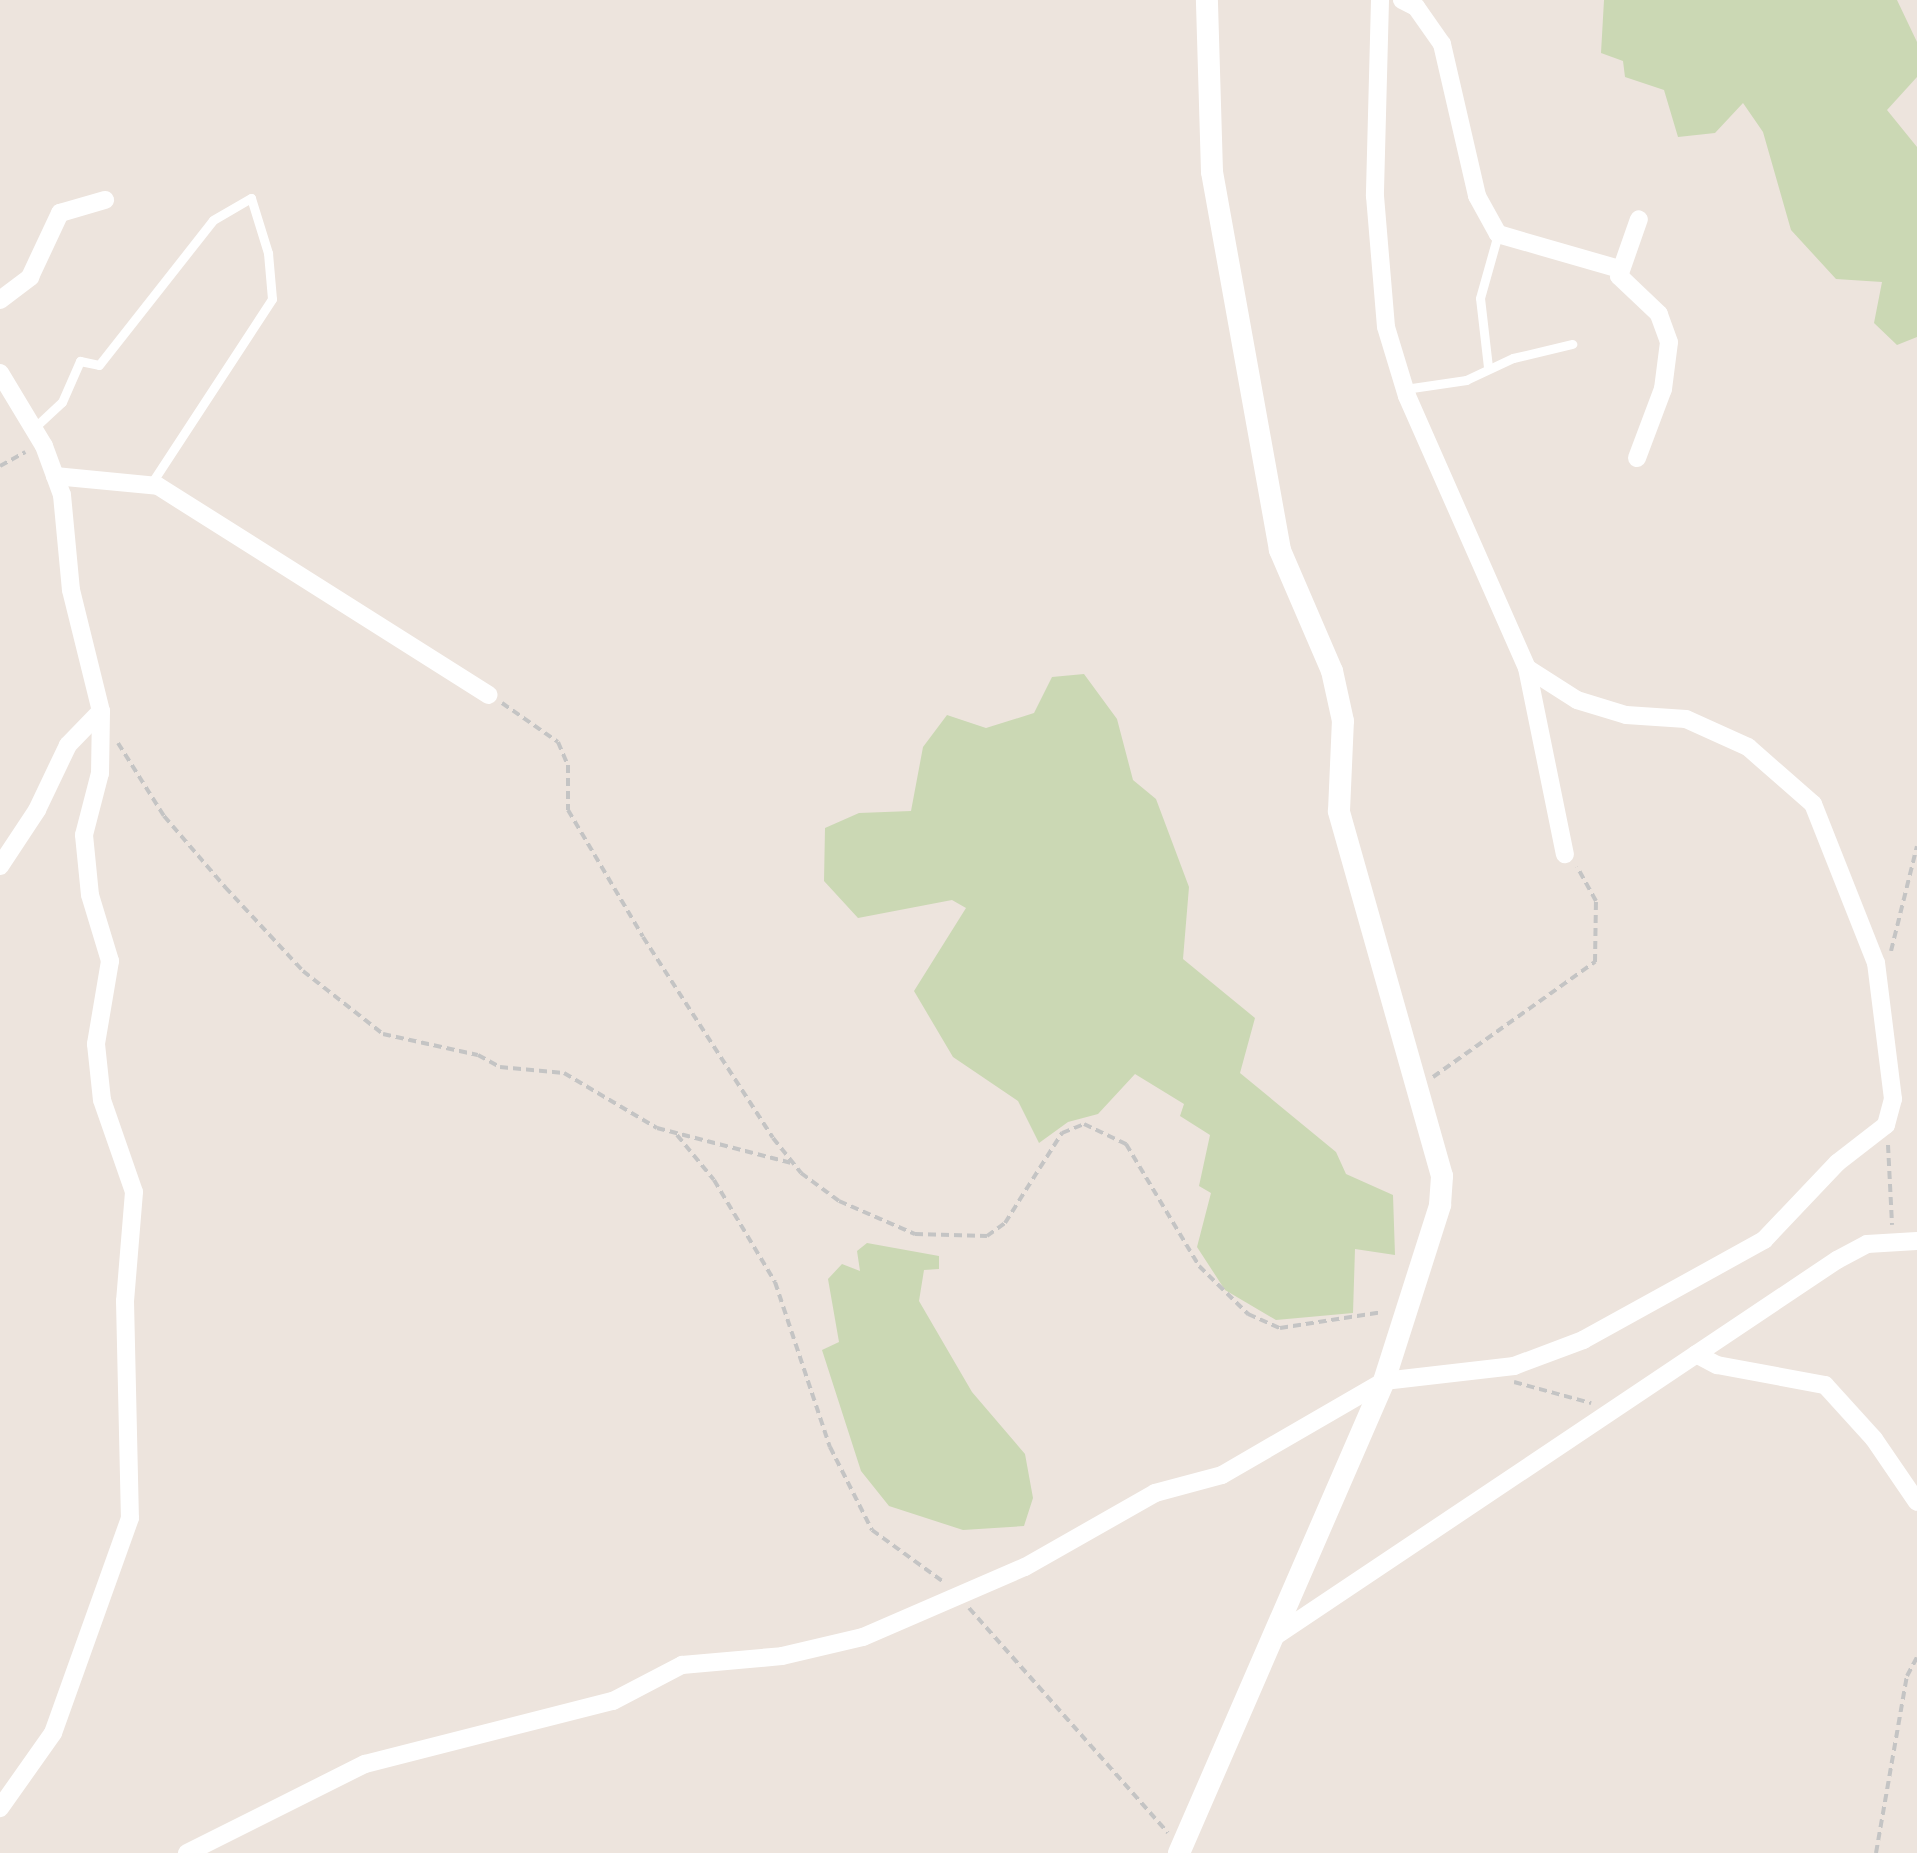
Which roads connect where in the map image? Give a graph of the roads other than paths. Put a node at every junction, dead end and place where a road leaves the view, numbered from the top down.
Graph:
1 (1208, 0) edge
2 (1380, 0) edge
3 (1402, 0) edge
4 (105, 200) dead end
5 (1638, 219) dead end
6 (1498, 234) junction
7 (1618, 269) junction
8 (0, 300) edge
9 (1572, 344) dead end
10 (1488, 367) junction
11 (0, 373) edge
12 (1405, 389) junction
13 (34, 428) junction
14 (1637, 458) dead end
15 (55, 476) junction
16 (150, 484) junction
17 (1527, 668) junction
18 (489, 695) road end
19 (101, 714) junction
20 (1565, 854) road end
21 (0, 866) edge
22 (1917, 1241) edge
23 (1696, 1354) junction
24 (1384, 1380) junction
25 (1917, 1502) edge
26 (1274, 1636) junction
27 (0, 1808) edge
28 (1183, 1851) edge
29 (187, 1853) edge

1 - 24 street
2 - 12 street
3 - 6 street
4 - 8 street
5 - 7 street
6 - 7 street
6 - 10 lane
7 - 14 street
9 - 10 lane
10 - 12 lane
11 - 13 street
12 - 17 street
13 - 15 street
13 - 16 lane
15 - 16 street
15 - 19 street
16 - 18 street
17 - 20 street
17 - 24 street
19 - 21 street
19 - 27 street
22 - 23 street
23 - 25 street
23 - 26 street
24 - 26 street
24 - 29 street
26 - 28 street

